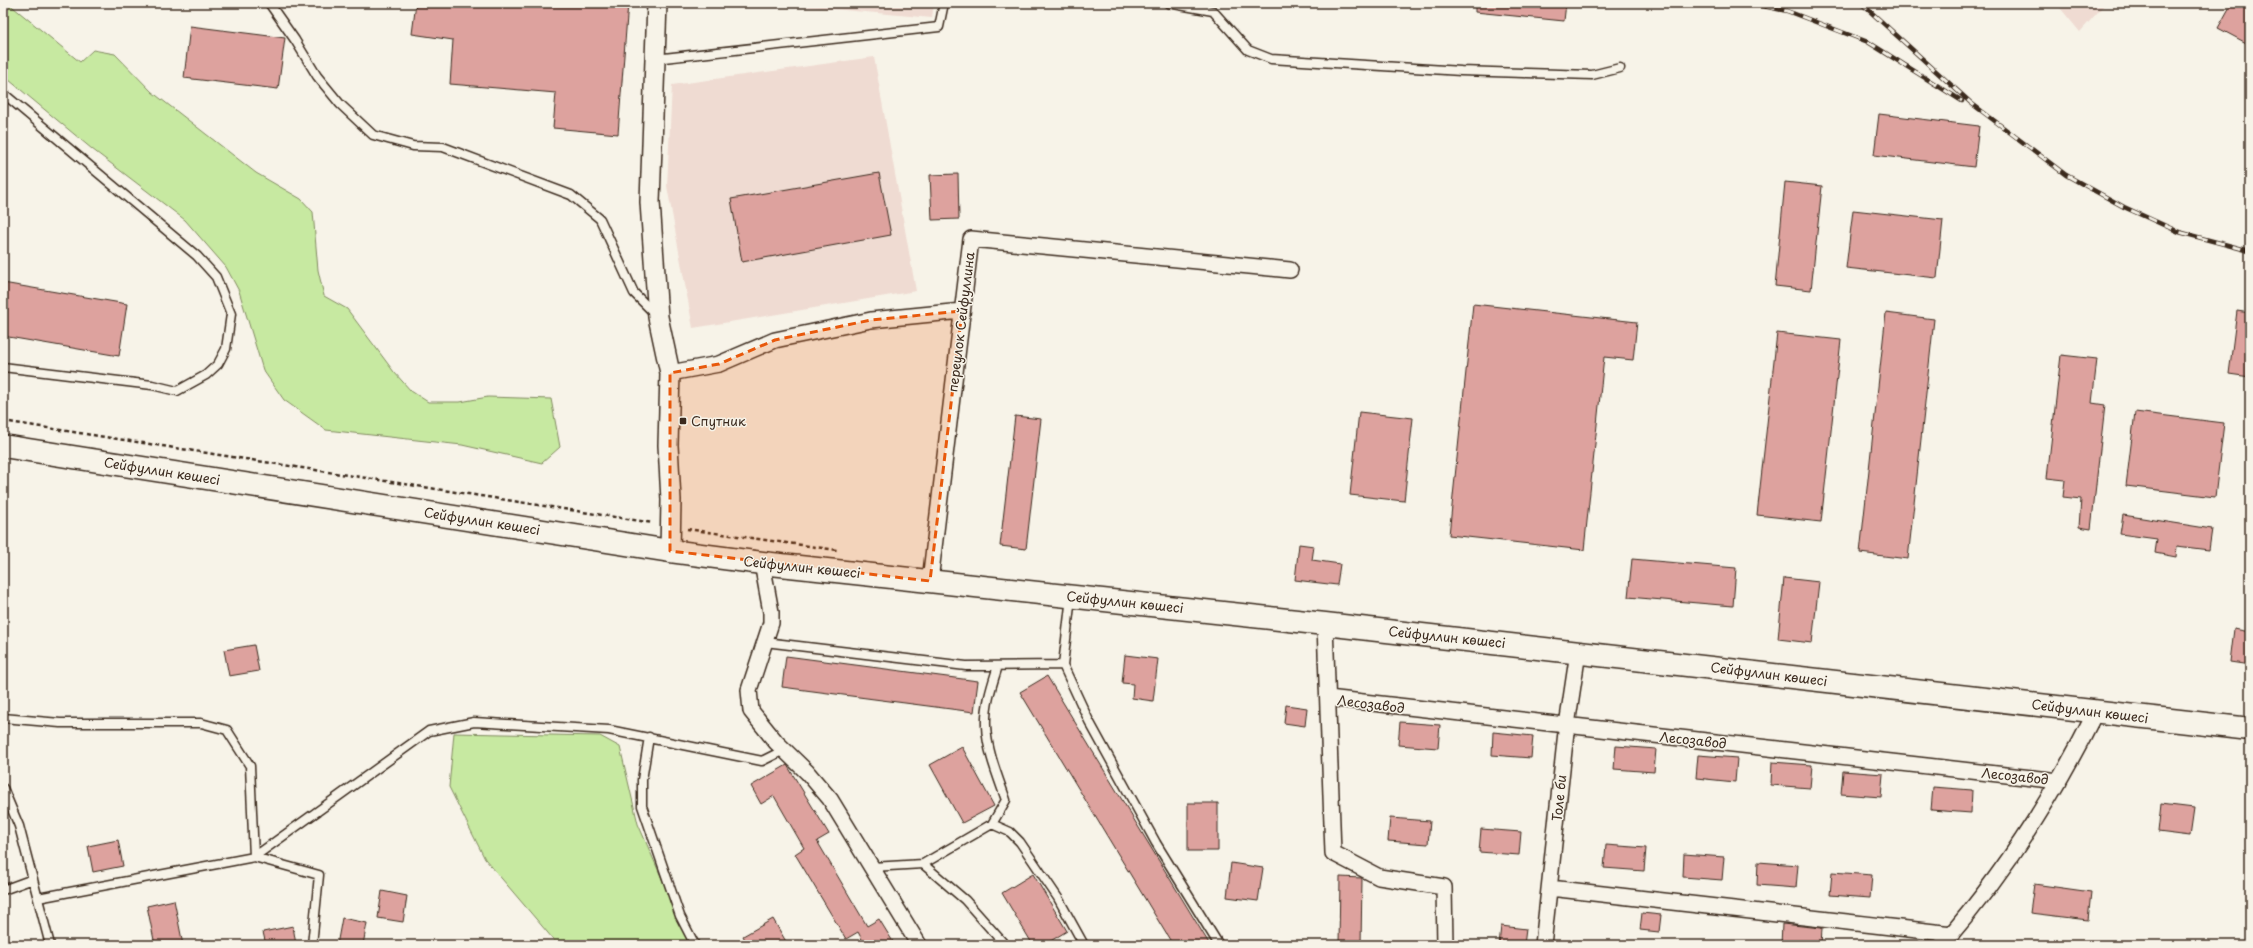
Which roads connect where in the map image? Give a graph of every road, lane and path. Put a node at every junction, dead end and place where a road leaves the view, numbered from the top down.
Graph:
1 (269, 3) edge
2 (657, 3) edge
3 (944, 3) edge
4 (1168, 3) edge
5 (654, 59) junction
6 (1620, 68) dead end
7 (3, 93) edge
8 (1290, 270) dead end
9 (962, 311) junction
10 (658, 317) junction
11 (3, 367) edge
12 (670, 373) junction
13 (3, 421) edge
14 (3, 446) edge
15 (671, 526) junction
16 (670, 551) junction
17 (845, 551) dead end
18 (762, 563) junction
19 (930, 581) junction
20 (1071, 596) junction
21 (1325, 624) junction
22 (765, 642) junction
23 (1578, 652) junction
24 (1063, 665) junction
25 (998, 666) junction
26 (1328, 698) junction
27 (2096, 711) junction
28 (3, 718) edge
29 (1567, 726) junction
30 (2250, 729) edge
31 (649, 737) junction
32 (784, 750) junction
33 (2059, 781) junction
34 (3, 788) edge
35 (992, 824) junction
36 (254, 857) junction
37 (923, 864) junction
38 (872, 867) junction
39 (33, 879) junction
40 (1550, 888) junction
41 (3, 890) edge
42 (38, 898) junction
43 (1952, 934) junction
44 (50, 945) edge
45 (312, 945) edge
46 (695, 945) edge
47 (919, 945) edge
48 (1005, 945) edge
49 (1084, 945) edge
50 (1219, 945) edge
51 (1444, 945) edge
52 (1543, 945) edge
53 (1942, 945) edge

1 - 10 lane
2 - 5 street
3 - 5 lane
4 - 6 lane
5 - 10 street
7 - 11 lane
8 - 9 street, переулок Сейфуллина
9 - 12 street
9 - 19 street, переулок Сейфуллина
10 - 12 street
12 - 15 street
13 - 15 path
14 - 16 main road, Сейфуллин көшесі
15 - 16 street
15 - 17 path
16 - 18 main road, Сейфуллин көшесі
18 - 19 main road, Сейфуллин көшесі
18 - 22 street
19 - 20 main road, Сейфуллин көшесі
20 - 21 main road, Сейфуллин көшесі
20 - 24 lane
21 - 23 main road, Сейфуллин көшесі
21 - 26 street
22 - 25 lane
22 - 32 street
23 - 27 main road, Сейфуллин көшесі
23 - 29 street, Толе би
24 - 25 lane
24 - 50 lane
25 - 35 lane
26 - 29 street, Лесозавод
26 - 51 street
27 - 30 main road, Сейфуллин көшесі
27 - 33 street
28 - 36 lane
29 - 33 street, Лесозавод
29 - 40 street, Толе би
31 - 32 lane
31 - 36 lane
31 - 46 lane
32 - 38 street
33 - 43 street
34 - 39 lane
35 - 37 lane
35 - 49 lane
36 - 42 lane
36 - 45 lane
37 - 38 lane
37 - 48 lane
38 - 47 street
39 - 41 lane
39 - 42 lane
40 - 43 street
40 - 52 street, Толе би
42 - 44 lane
43 - 53 street

